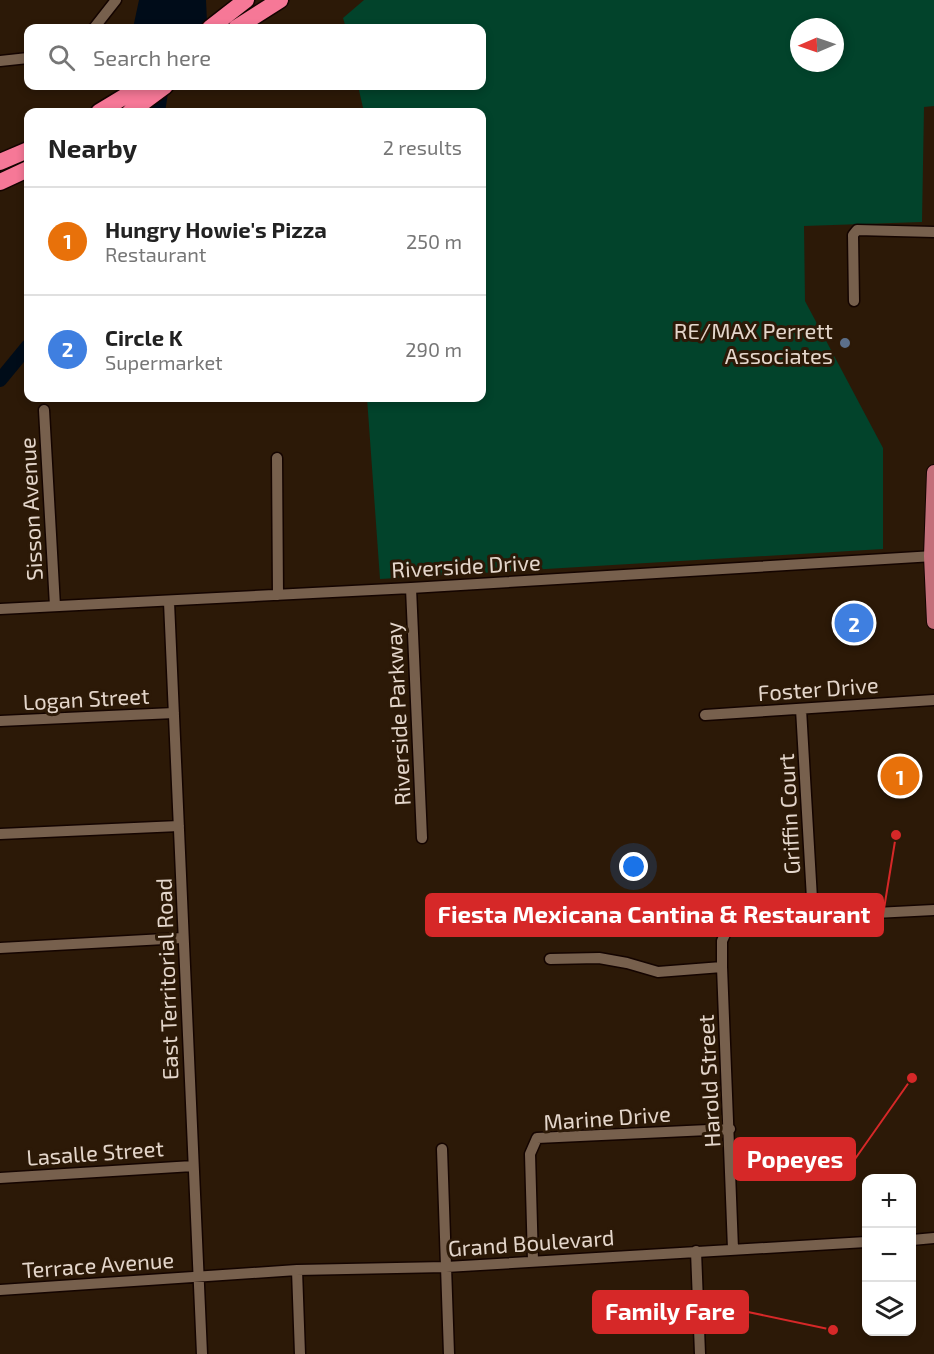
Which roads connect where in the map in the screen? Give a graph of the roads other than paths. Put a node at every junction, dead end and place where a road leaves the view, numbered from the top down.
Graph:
1 (116, 0) edge
2 (246, 0) edge
3 (280, 0) edge
4 (293, 0) edge
5 (97, 24) edge
6 (216, 24) edge
7 (243, 24) edge
8 (243, 24) edge
9 (24, 58) edge
10 (0, 61) edge
11 (136, 90) edge
12 (160, 90) edge
13 (106, 108) edge
14 (135, 108) edge
15 (24, 152) edge
16 (0, 162) edge
17 (24, 171) edge
18 (0, 182) edge
19 (934, 232) edge
20 (854, 301) dead end
21 (44, 410) dead end
22 (277, 458) dead end
23 (934, 472) edge
24 (933, 556) edge
25 (411, 588) junction
26 (278, 595) junction
27 (169, 602) junction
28 (55, 606) junction
29 (0, 609) edge
30 (934, 622) edge
31 (934, 700) edge
32 (801, 709) junction
33 (174, 713) junction
34 (705, 715) dead end
35 (0, 721) edge
36 (179, 826) junction
37 (0, 834) edge
38 (422, 838) dead end
39 (934, 910) edge
40 (813, 916) junction
41 (183, 938) junction
42 (0, 948) edge
43 (550, 959) dead end
44 (723, 968) junction
45 (730, 1129) junction
46 (442, 1149) dead end
47 (194, 1166) junction
48 (0, 1178) edge
49 (934, 1238) edge
50 (916, 1240) edge
51 (862, 1242) edge
52 (733, 1249) junction
53 (696, 1251) junction
54 (533, 1261) junction
55 (446, 1267) junction
56 (297, 1270) junction
57 (198, 1278) junction
58 (0, 1290) edge
59 (202, 1354) edge
60 (300, 1354) edge
61 (449, 1354) edge
62 (700, 1354) edge

1 - 5 street
2 - 6 highway
3 - 7 highway
4 - 8 highway
9 - 10 street
11 - 13 highway
12 - 14 highway
15 - 16 highway
17 - 18 highway
19 - 20 street
21 - 28 street, Sisson Avenue
22 - 26 street
23 - 24 main road
24 - 25 street, Riverside Drive
24 - 30 main road
25 - 26 street, Riverside Drive
25 - 38 street, Riverside Parkway
26 - 27 street, Riverside Drive
27 - 28 street, Riverside Drive
27 - 33 street, East Territorial Road
28 - 29 street, Riverside Drive
31 - 32 street, Foster Drive
32 - 34 street, Foster Drive
32 - 40 street, Griffin Court
33 - 35 street, Logan Street
33 - 36 street, East Territorial Road
36 - 37 street
36 - 41 street, East Territorial Road
39 - 40 street
40 - 44 street, Harold Street
41 - 42 street
41 - 47 street, East Territorial Road
43 - 44 street
44 - 45 street, Harold Street
45 - 52 street, Harold Street
45 - 54 street, Marine Drive
46 - 55 street
47 - 48 street, Lasalle Street
47 - 57 street, East Territorial Road
49 - 50 street
51 - 52 street, Grand Boulevard
52 - 53 street, Grand Boulevard
53 - 54 street, Grand Boulevard
53 - 62 street
54 - 55 street, Grand Boulevard
55 - 56 street, Grand Boulevard
55 - 61 street
56 - 57 street, Grand Boulevard
56 - 60 street
57 - 58 street, Terrace Avenue
57 - 59 street, East Territorial Road

